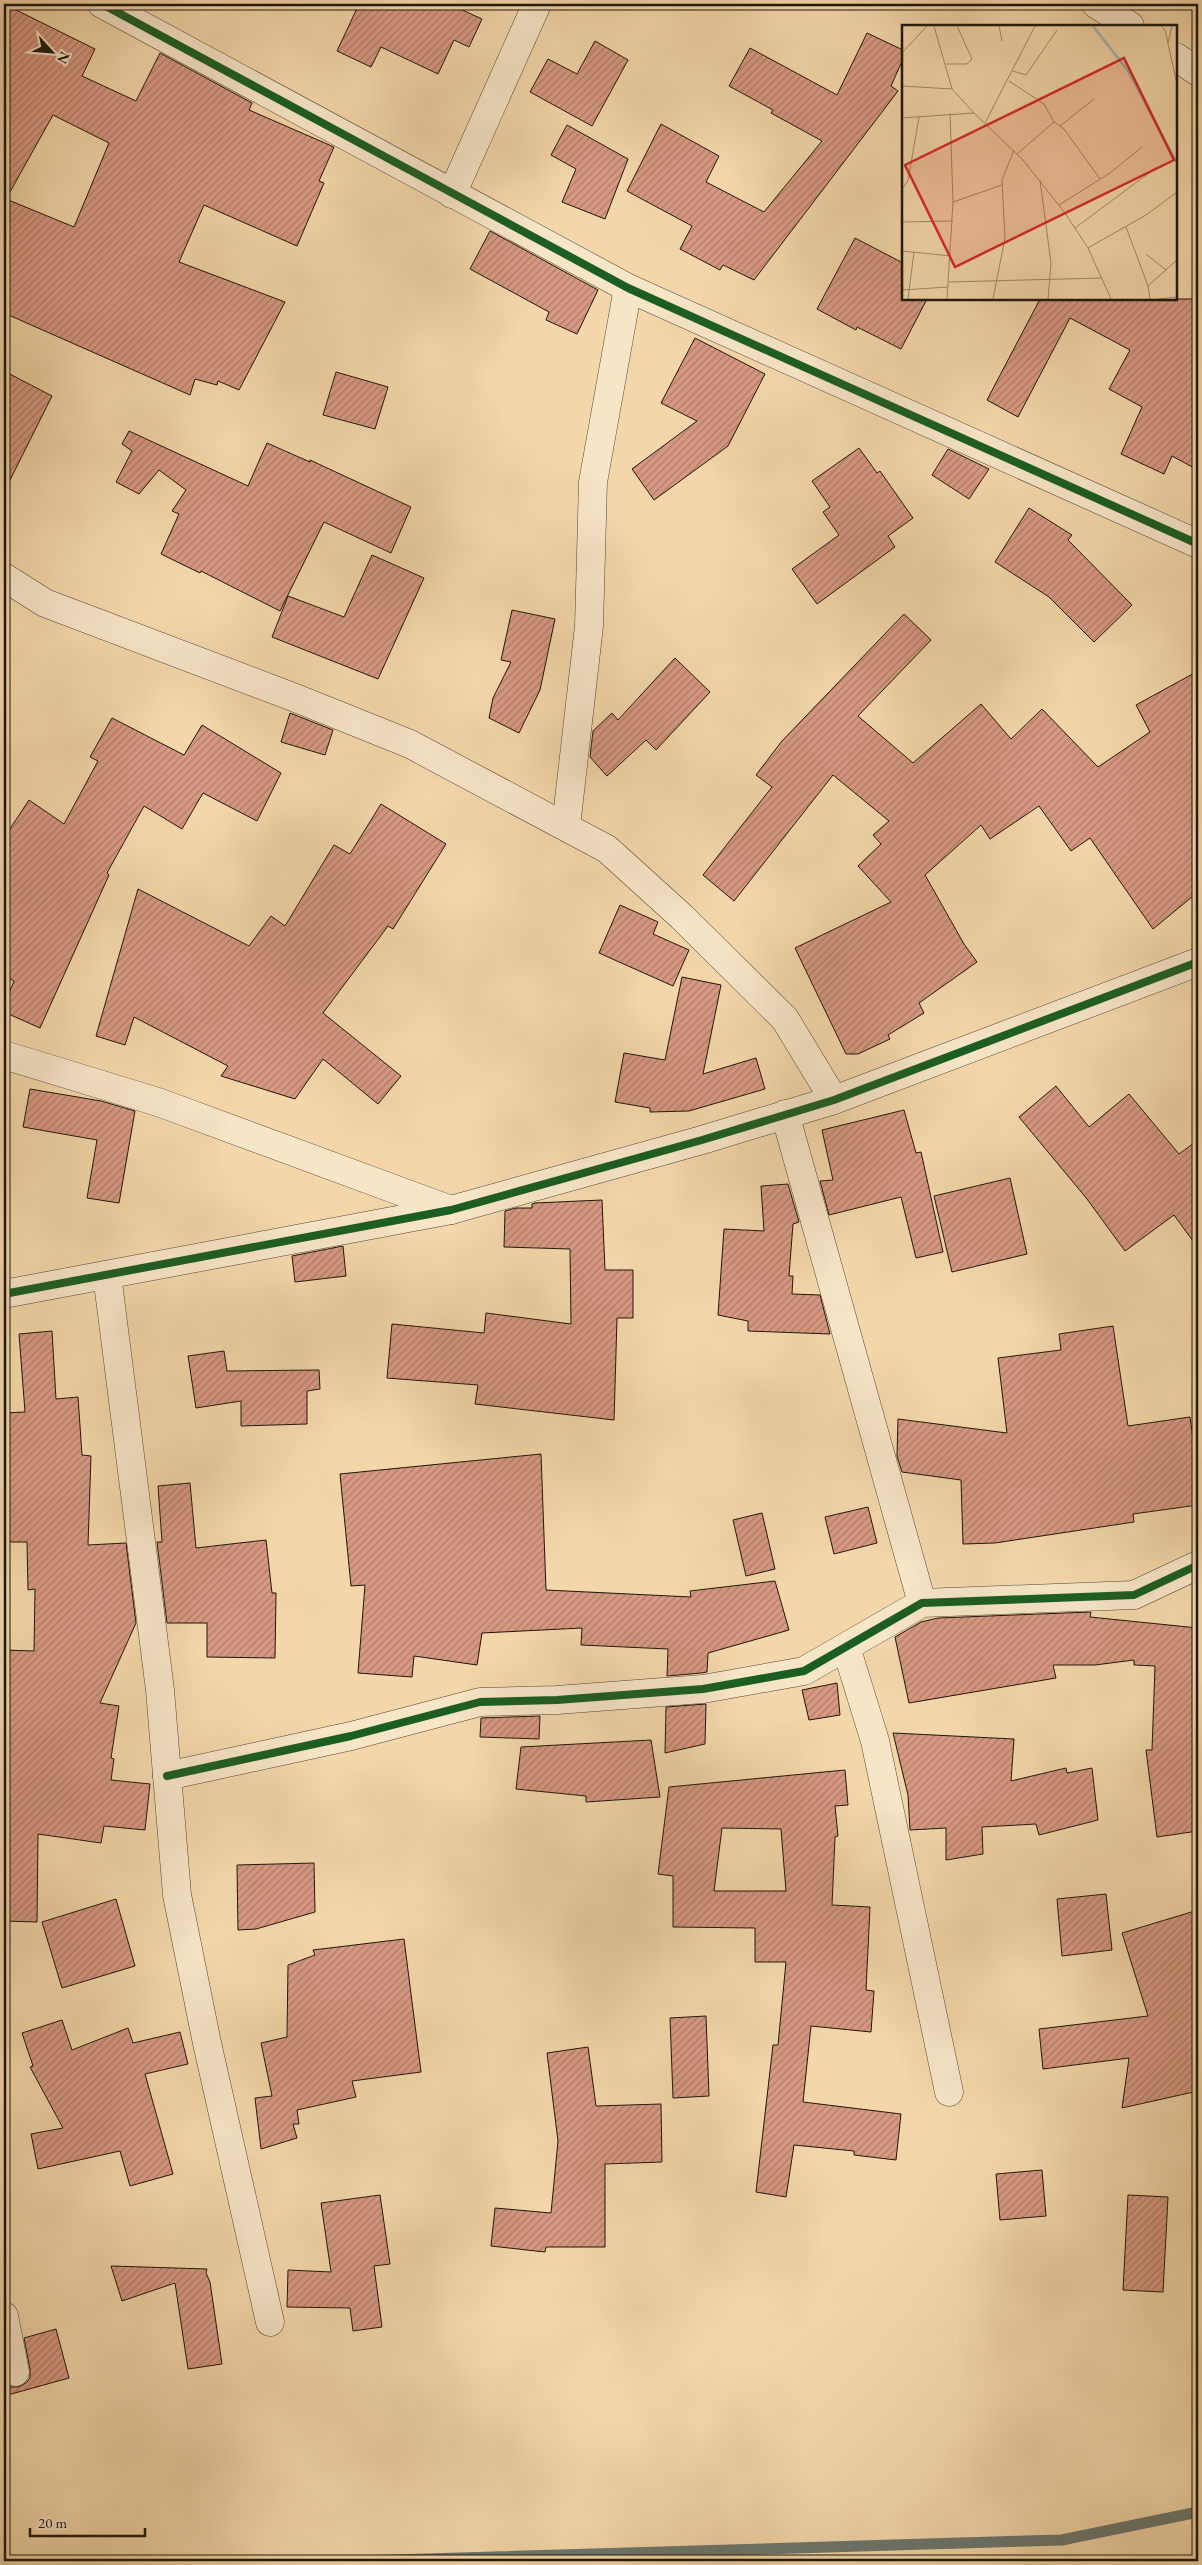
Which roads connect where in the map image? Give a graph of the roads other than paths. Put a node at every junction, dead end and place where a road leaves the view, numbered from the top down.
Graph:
1 (537, 4) edge
2 (1096, 4) edge
3 (119, 8) edge
4 (1128, 25) edge
5 (1177, 58) edge
6 (1198, 72) edge
7 (452, 194) junction
8 (628, 288) junction
9 (1198, 544) edge
10 (4, 577) edge
11 (566, 826) junction
12 (1198, 962) edge
13 (4, 1055) edge
14 (834, 1100) junction
15 (785, 1114) junction
16 (451, 1210) junction
17 (107, 1275) junction
18 (4, 1294) edge
19 (1198, 1566) edge
20 (922, 1603) junction
21 (846, 1647) junction
22 (167, 1776) junction
23 (949, 2092) dead end
24 (4, 2316) edge
25 (270, 2322) dead end
26 (15, 2372) dead end

1 - 7 street
2 - 4 street
3 - 7 street
5 - 6 street
7 - 8 street
8 - 9 street
8 - 11 street
10 - 11 street
11 - 14 street
12 - 14 street
13 - 16 street
14 - 15 street
15 - 16 street
15 - 20 street
16 - 17 street
17 - 18 street
17 - 22 street
19 - 20 street
20 - 21 street
21 - 22 street
21 - 23 street
22 - 25 street
24 - 26 street

